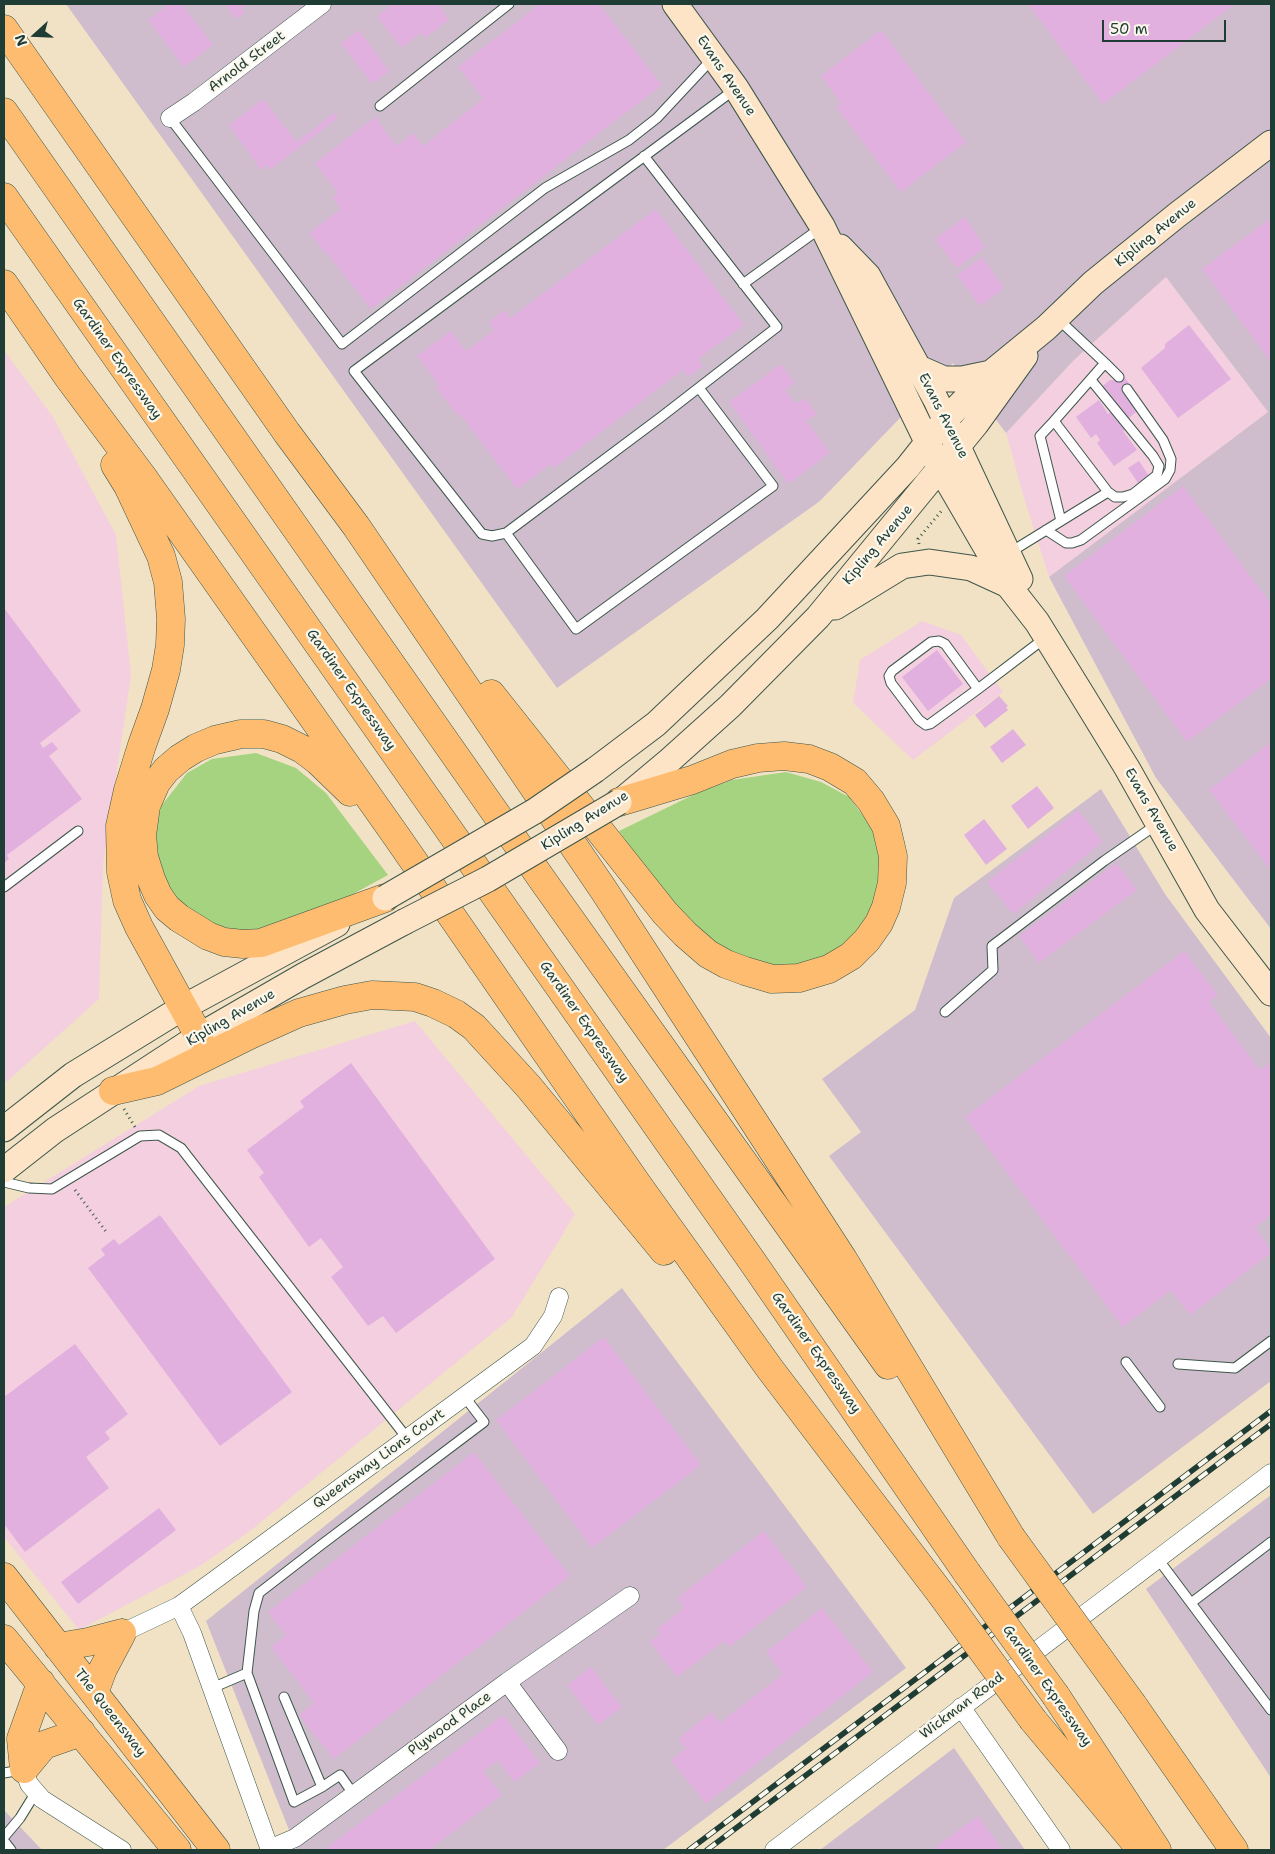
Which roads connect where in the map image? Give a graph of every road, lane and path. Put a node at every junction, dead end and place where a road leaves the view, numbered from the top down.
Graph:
1 (322, 4) edge
2 (509, 4) edge
3 (676, 4) edge
4 (4, 29) edge
5 (715, 57) junction
6 (736, 88) junction
7 (380, 106) dead end
8 (4, 112) edge
9 (170, 118) joint
10 (1271, 143) edge
11 (644, 156) junction
12 (4, 197) edge
13 (822, 226) junction
14 (4, 284) edge
15 (743, 284) junction
16 (1051, 322) junction
17 (1105, 363) junction
18 (919, 368) junction
19 (991, 373) junction
20 (68, 377) junction
21 (1118, 377) dead end
22 (1091, 380) junction
23 (698, 388) junction
24 (1127, 389) dead end
25 (946, 419) junction
26 (1054, 421) junction
27 (927, 442) junction
28 (959, 445) junction
29 (940, 468) junction
30 (1108, 492) junction
31 (945, 507) dead end
32 (1061, 521) junction
33 (356, 526) junction
34 (1046, 530) junction
35 (506, 533) junction
36 (921, 552) dead end
37 (1008, 553) junction
38 (1008, 585) junction
39 (818, 617) junction
40 (1042, 630) junction
41 (978, 689) junction
42 (619, 802) junction
43 (1158, 823) junction
44 (78, 831) dead end
45 (397, 838) junction
46 (4, 887) edge
47 (385, 898) junction
48 (1271, 993) edge
49 (182, 1008) junction
50 (945, 1012) dead end
51 (199, 1036) junction
52 (113, 1091) junction
53 (4, 1129) edge
54 (140, 1136) junction
55 (4, 1170) edge
56 (68, 1180) junction
57 (4, 1182) edge
58 (107, 1233) dead end
59 (559, 1297) dead end
60 (1271, 1341) edge
61 (1126, 1362) dead end
62 (1178, 1364) dead end
63 (770, 1370) junction
64 (464, 1396) junction
65 (1160, 1407) dead end
66 (407, 1438) junction
67 (1271, 1473) edge
68 (1011, 1537) junction
69 (1271, 1542) edge
70 (1158, 1559) junction
71 (4, 1577) edge
72 (630, 1596) dead end
73 (1192, 1603) junction
74 (178, 1606) junction
75 (122, 1633) junction
76 (4, 1639) edge
77 (58, 1646) junction
78 (247, 1674) junction
79 (507, 1682) junction
80 (41, 1684) junction
81 (212, 1688) junction
82 (94, 1693) junction
83 (284, 1697) dead end
84 (961, 1707) junction
85 (1271, 1710) edge
86 (81, 1732) junction
87 (558, 1751) dead end
88 (22, 1778) edge
89 (322, 1787) junction
90 (354, 1794) junction
91 (4, 1839) edge
92 (11, 1850) edge
93 (122, 1850) edge
94 (177, 1850) edge
95 (216, 1850) edge
96 (270, 1850) edge
97 (774, 1850) edge
98 (1061, 1850) edge
99 (1142, 1850) edge
100 (1158, 1850) edge
101 (1234, 1850) edge

1 - 9 street, Arnold Street
2 - 7 lane
3 - 5 main road, Evans Avenue
4 - 33 main road
5 - 6 main road, Evans Avenue
5 - 9 lane
6 - 11 lane
6 - 13 main road, Evans Avenue
8 - 68 main road
10 - 16 main road, Kipling Avenue
11 - 15 lane
11 - 35 lane
12 - 100 main road, Gardiner Expressway, bridge
13 - 15 lane
13 - 18 main road, Evans Avenue
13 - 27 main road, Evans Avenue
14 - 20 main road, Gardiner Expressway
15 - 23 lane
16 - 17 lane
16 - 19 main road, Kipling Avenue
16 - 28 main road, Kipling Avenue
17 - 21 lane
17 - 22 lane
18 - 19 main road
18 - 25 main road, Evans Avenue
19 - 25 main road, Kipling Avenue
20 - 45 main road, Gardiner Expressway
20 - 49 main road
22 - 26 lane
22 - 30 lane
23 - 35 lane
23 - 35 lane
24 - 34 lane
25 - 27 main road, Kipling Avenue
25 - 28 main road, Evans Avenue
26 - 30 lane
26 - 32 lane
27 - 29 main road, Evans Avenue
27 - 47 main road, Kipling Avenue, bridge
28 - 29 main road, Kipling Avenue
28 - 37 main road, Evans Avenue
29 - 38 main road, Evans Avenue
29 - 39 main road, Kipling Avenue
30 - 32 lane
31 - 36 path
32 - 34 lane
33 - 42 main road
33 - 68 main road
34 - 37 lane
37 - 40 main road, Evans Avenue
38 - 39 main road
38 - 40 main road, Evans Avenue
39 - 42 main road, Kipling Avenue
40 - 41 lane
40 - 43 main road, Evans Avenue
41 - 41 lane
42 - 51 main road, Kipling Avenue, bridge
43 - 48 main road, Evans Avenue
43 - 50 lane
44 - 46 lane
45 - 47 main road
45 - 63 main road, Gardiner Expressway
47 - 49 main road, Kipling Avenue
49 - 51 main road
49 - 53 main road, Kipling Avenue
51 - 52 main road, Kipling Avenue
52 - 54 path
52 - 55 main road, Kipling Avenue
52 - 63 main road
54 - 56 lane
54 - 66 lane
56 - 57 lane
56 - 58 path
59 - 64 street, Queensway Lions Court
60 - 62 lane
61 - 65 lane
63 - 99 main road, Gardiner Expressway, bridge
64 - 66 street, Queensway Lions Court
64 - 78 lane
66 - 74 street, Queensway Lions Court
67 - 70 street, Wickman Road
68 - 101 main road, bridge
69 - 73 lane
70 - 73 lane
70 - 84 street, Wickman Road
71 - 77 main road, The Queensway
72 - 79 street, Plywood Place
73 - 85 lane
74 - 75 street
74 - 81 street, Plywood Place
75 - 77 main road
75 - 82 main road
76 - 80 main road
77 - 82 main road, The Queensway
78 - 81 lane
78 - 89 lane
79 - 87 street
79 - 90 street, Plywood Place
80 - 86 main road
80 - 88 main road
81 - 96 street, Plywood Place
82 - 95 main road, The Queensway
83 - 89 lane
84 - 97 street, Wickman Road
84 - 98 street
86 - 88 main road
86 - 94 main road
88 - 91 lane
88 - 93 street
89 - 90 lane
90 - 96 street, Plywood Place
91 - 92 lane

